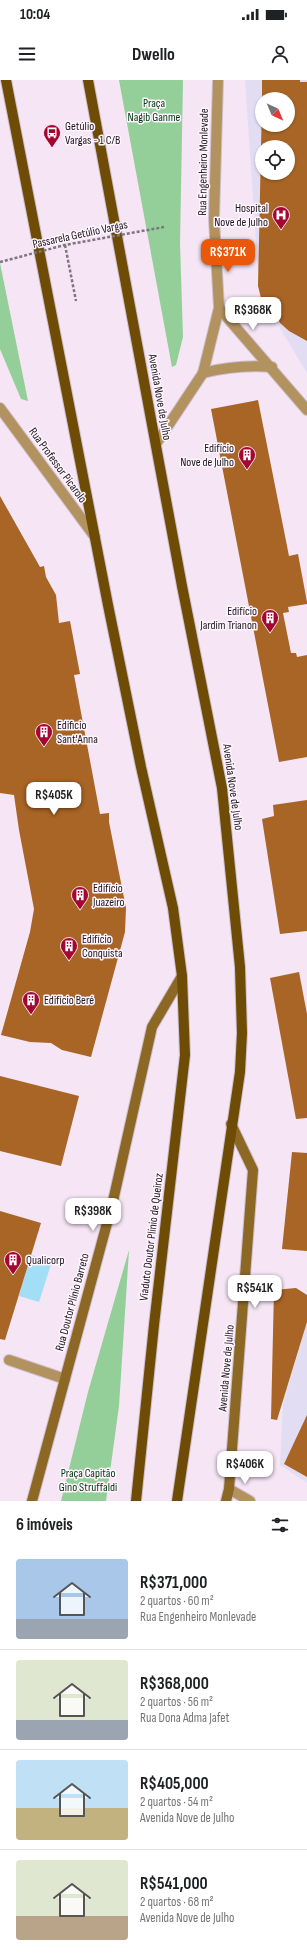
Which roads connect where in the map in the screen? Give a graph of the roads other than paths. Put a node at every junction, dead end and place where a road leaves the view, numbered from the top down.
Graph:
1 (6, 80) edge
2 (88, 80) edge
3 (218, 80) edge
4 (219, 308) junction
5 (272, 367) junction
6 (203, 373) junction
7 (0, 408) edge
8 (307, 410) edge
9 (156, 444) junction
10 (95, 537) junction
11 (182, 976) junction
12 (231, 1124) junction
13 (9, 1360) dead end
14 (65, 1379) junction
15 (229, 1489) junction
16 (32, 1501) edge
17 (136, 1501) edge
18 (177, 1501) edge
19 (226, 1501) edge
20 (250, 1501) edge

1 - 10 main road
2 - 9 main road, Avenida Nove de Julho
3 - 4 street, Rua Engenheiro Monlevade
4 - 5 street
4 - 6 street, Rua Engenheiro Monlevade
5 - 6 street
5 - 8 street
6 - 9 street, Rua Engenheiro Monlevade
7 - 10 street, Rua Professor Picarolo
9 - 12 main road, Avenida Nove de Julho
10 - 11 main road
11 - 14 main road, Rua Doutor Plínio Barreto
11 - 17 main road, Viaduto Doutor Plínio de Queiroz
12 - 15 main road, Avenida Nove de Julho
12 - 18 main road
13 - 14 street
14 - 16 main road, Rua Doutor Plínio Barreto
15 - 19 main road, Avenida Nove de Julho
15 - 20 street

